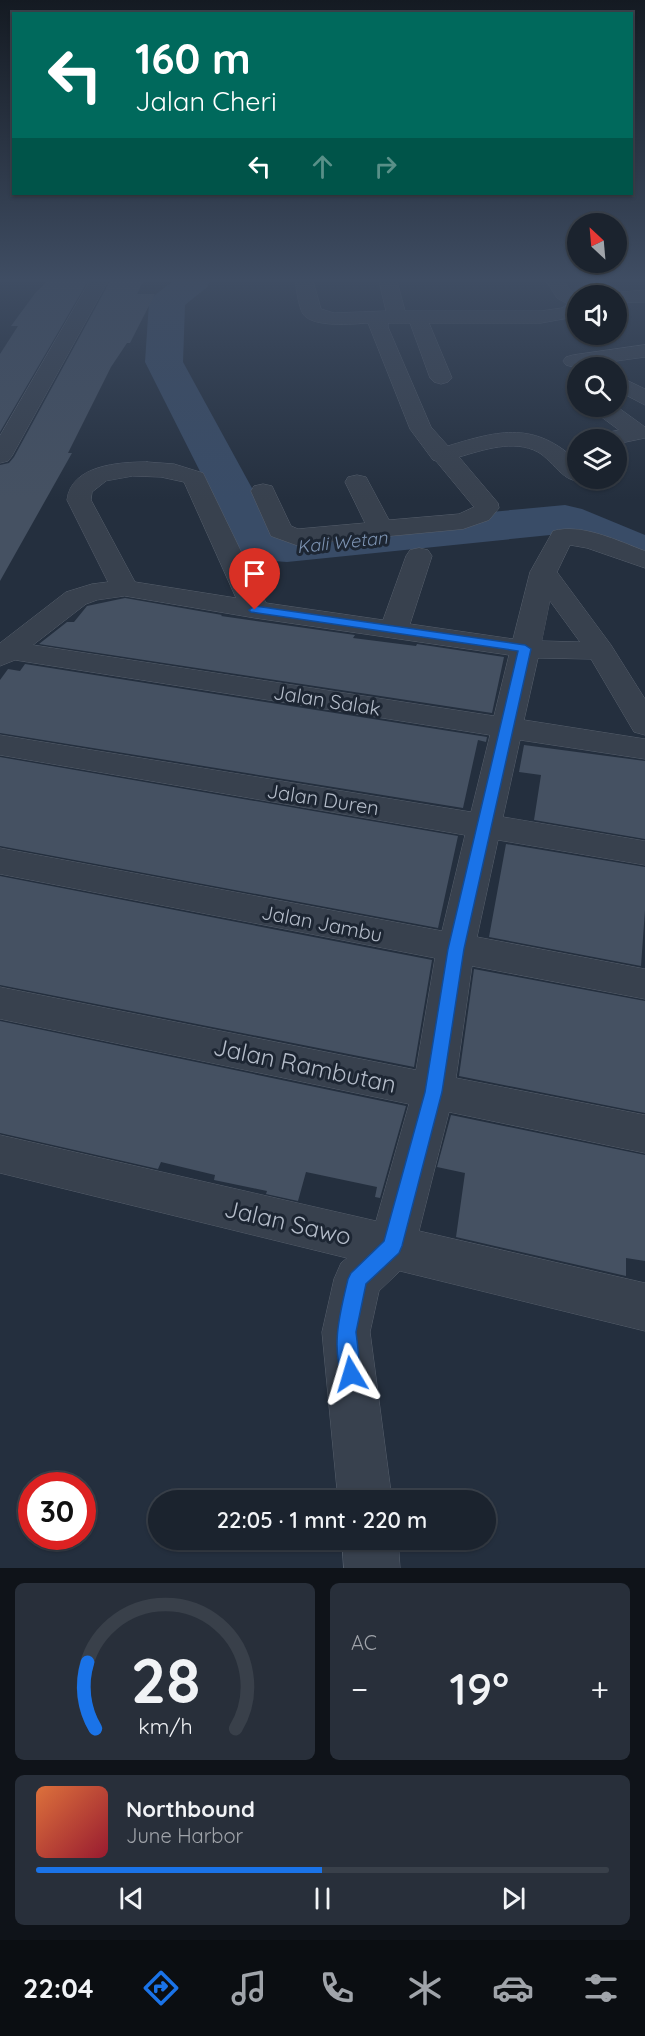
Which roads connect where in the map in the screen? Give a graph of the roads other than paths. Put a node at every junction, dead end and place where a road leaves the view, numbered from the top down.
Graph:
1 (58, 354) edge
2 (389, 354) edge
3 (424, 354) edge
4 (441, 378) dead end
5 (627, 387) edge
6 (645, 398) edge
7 (616, 417) edge
8 (642, 436) edge
9 (627, 438) edge
10 (567, 445) edge
11 (546, 447) junction
12 (441, 454) junction
13 (0, 456) edge
14 (567, 466) edge
15 (357, 482) dead end
16 (263, 491) dead end
17 (381, 530) junction
18 (419, 556) dead end
19 (645, 560) edge
20 (543, 572) junction
21 (125, 588) junction
22 (255, 610) junction
23 (394, 630) junction
24 (525, 649) junction
25 (601, 651) junction
26 (4, 654) edge
27 (645, 725) edge
28 (508, 728) junction
29 (0, 745) edge
30 (645, 749) edge
31 (486, 826) junction
32 (645, 853) edge
33 (0, 861) edge
34 (456, 949) junction
35 (645, 984) edge
36 (0, 1003) edge
37 (433, 1092) junction
38 (645, 1134) edge
39 (0, 1154) edge
40 (392, 1246) junction
41 (645, 1307) edge
42 (364, 1490) edge
43 (371, 1550) edge
44 (372, 1568) edge

1 - 13 street
2 - 12 street
3 - 4 street
5 - 6 street
7 - 8 street
8 - 9 street
10 - 11 street
11 - 12 street
11 - 14 street
12 - 17 street
15 - 17 street
16 - 17 street
18 - 23 street
19 - 20 street
20 - 24 street
20 - 25 street
21 - 22 street
21 - 22 street
21 - 26 street
22 - 23 street
23 - 24 street
24 - 25 street
24 - 28 street
25 - 27 street
26 - 28 street, Jalan Salak
28 - 30 street, Jalan Salak
28 - 31 street
29 - 31 street, Jalan Duren
31 - 32 street, Jalan Duren
31 - 34 street
33 - 34 street, Jalan Jambu
34 - 35 street, Jalan Jambu
34 - 37 street
36 - 37 street, Jalan Rambutan
37 - 38 street, Jalan Rambutan
37 - 40 street
39 - 40 street, Jalan Sawo
40 - 41 street, Jalan Sawo
40 - 42 street
43 - 44 street

